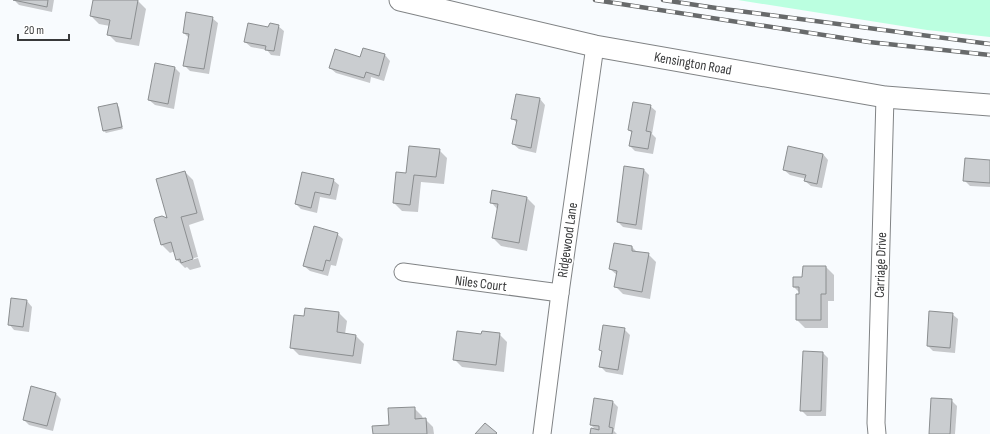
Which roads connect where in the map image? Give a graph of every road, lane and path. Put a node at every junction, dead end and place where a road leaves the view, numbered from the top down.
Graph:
1 (400, 0) edge
2 (595, 46) junction
3 (885, 97) junction
4 (990, 105) edge
5 (403, 272) dead end
6 (560, 293) junction
7 (542, 434) edge
8 (877, 434) edge

1 - 2 street, Kensington Road
2 - 3 street, Kensington Road
2 - 6 street, Ridgewood Lane
3 - 4 street, Kensington Road
3 - 8 street, Carriage Drive
5 - 6 street, Niles Court
6 - 7 street, Ridgewood Lane

